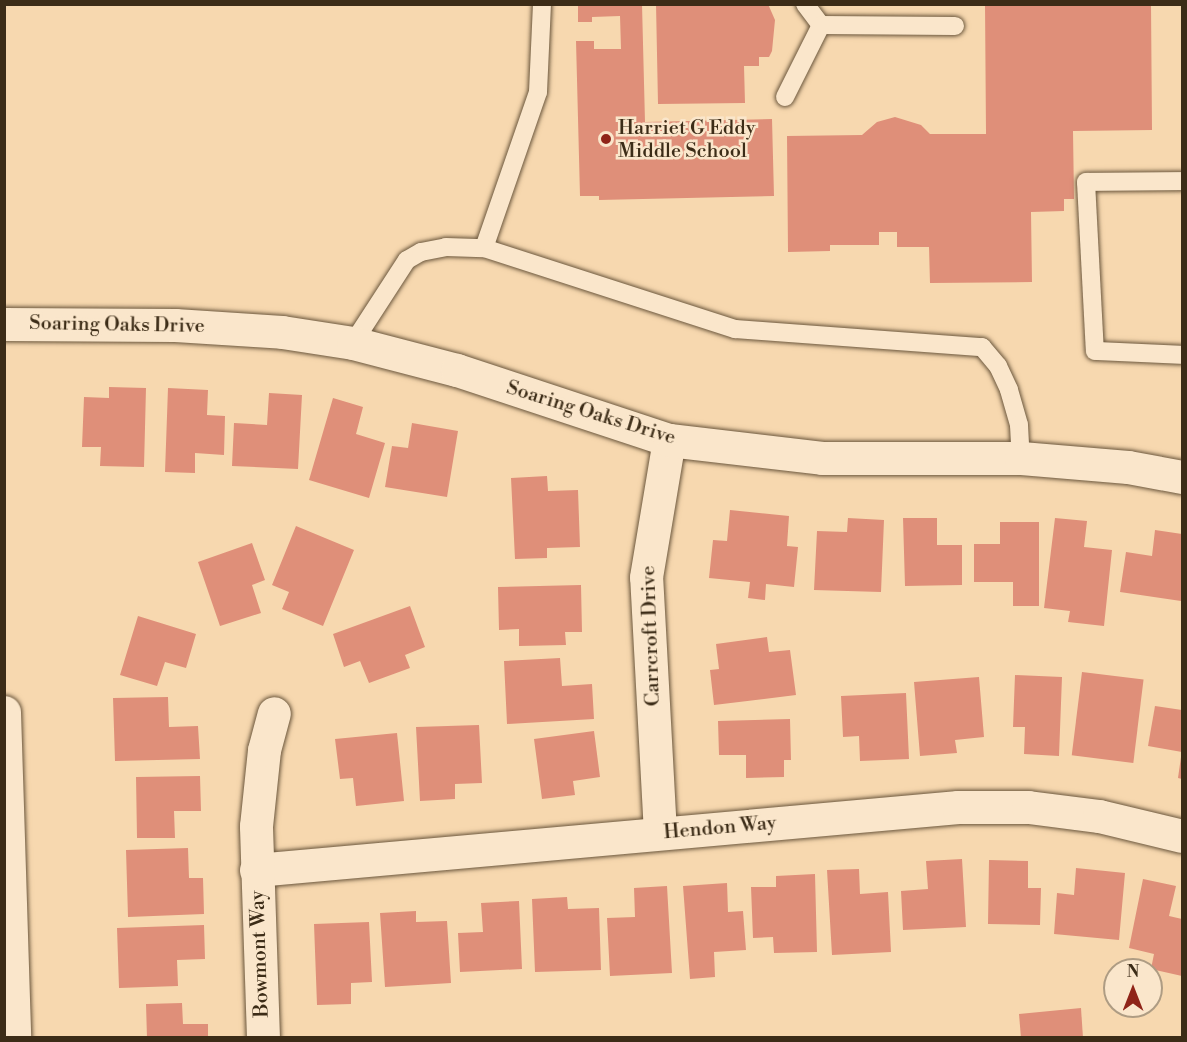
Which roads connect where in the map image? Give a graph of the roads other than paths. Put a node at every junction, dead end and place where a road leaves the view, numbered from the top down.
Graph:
1 (542, 4) edge
2 (806, 4) edge
3 (821, 25) junction
4 (956, 26) dead end
5 (785, 97) dead end
6 (1182, 181) edge
7 (484, 248) junction
8 (4, 324) edge
9 (353, 344) junction
10 (1182, 355) edge
11 (669, 440) junction
12 (1021, 458) junction
13 (1182, 477) edge
14 (4, 712) edge
15 (274, 713) dead end
16 (660, 833) junction
17 (1182, 836) edge
18 (256, 870) junction
19 (14, 1038) edge
20 (263, 1038) edge

1 - 7 lane
2 - 3 lane
3 - 4 lane
3 - 5 lane
6 - 10 lane
7 - 9 lane
7 - 12 lane
8 - 9 street, Soaring Oaks Drive
9 - 11 street, Soaring Oaks Drive
11 - 12 street, Soaring Oaks Drive
11 - 16 street, Carrcroft Drive
12 - 13 street, Soaring Oaks Drive
14 - 19 street
15 - 18 street, Bowmont Way
16 - 17 street, Hendon Way
16 - 18 street, Hendon Way
18 - 20 street, Bowmont Way

